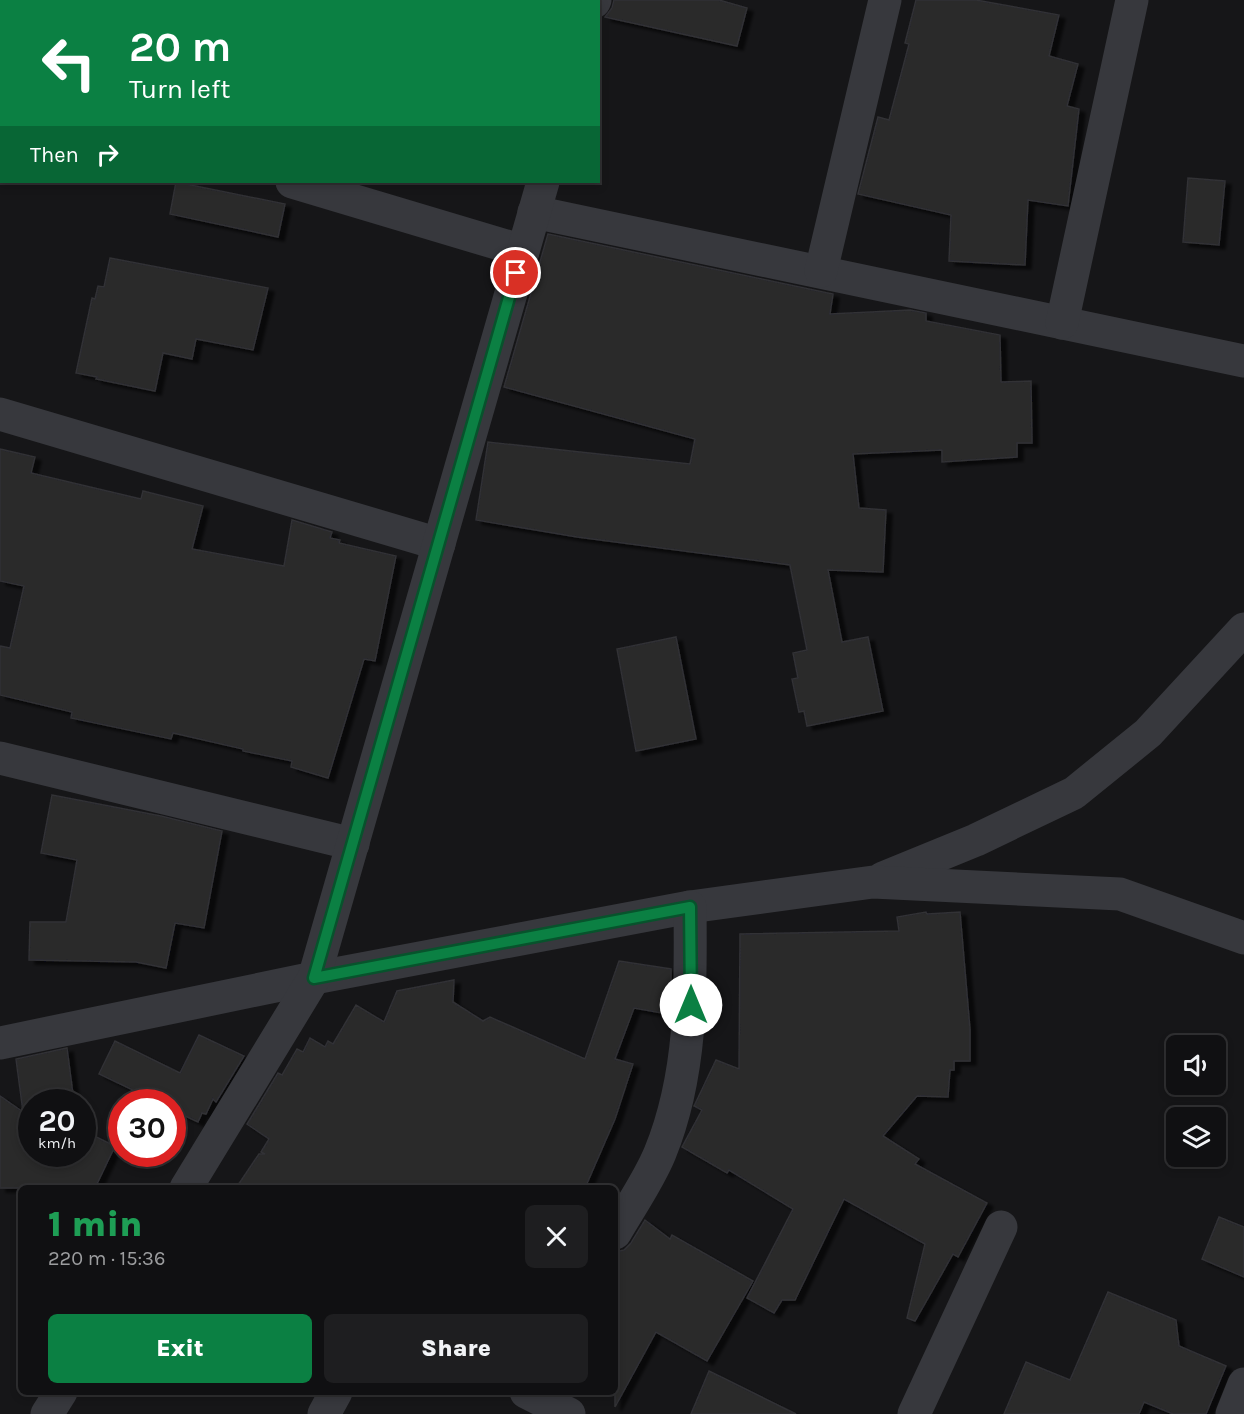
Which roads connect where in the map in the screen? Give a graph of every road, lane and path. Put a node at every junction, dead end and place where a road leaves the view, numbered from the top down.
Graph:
1 (885, 0) edge
2 (1132, 0) edge
3 (295, 183) edge
4 (538, 197) edge
5 (523, 250) junction
6 (821, 271) junction
7 (1062, 323) junction
8 (1244, 361) edge
9 (0, 414) edge
10 (439, 544) junction
11 (1244, 629) edge
12 (0, 758) edge
13 (353, 844) junction
14 (873, 882) junction
15 (690, 907) junction
16 (1244, 938) edge
17 (314, 978) junction
18 (0, 1043) edge
19 (188, 1185) edge
20 (1000, 1227) dead end
21 (618, 1228) edge
22 (1244, 1384) edge
23 (59, 1395) edge
24 (334, 1395) edge
25 (524, 1395) edge
26 (532, 1395) edge
27 (47, 1414) edge
28 (324, 1414) edge
29 (514, 1414) edge
30 (569, 1414) edge
31 (914, 1414) edge
32 (1232, 1414) edge

1 - 6 street
2 - 7 street
3 - 5 street
4 - 5 street
4 - 6 street
5 - 10 street
6 - 7 street
7 - 8 street
9 - 10 street
10 - 13 street
11 - 14 street
12 - 13 street
13 - 17 street
14 - 15 street
14 - 16 street
15 - 17 street
15 - 21 street
17 - 18 street
17 - 19 street
20 - 31 street
22 - 32 street
23 - 27 street
24 - 28 street
25 - 29 street
26 - 30 street

